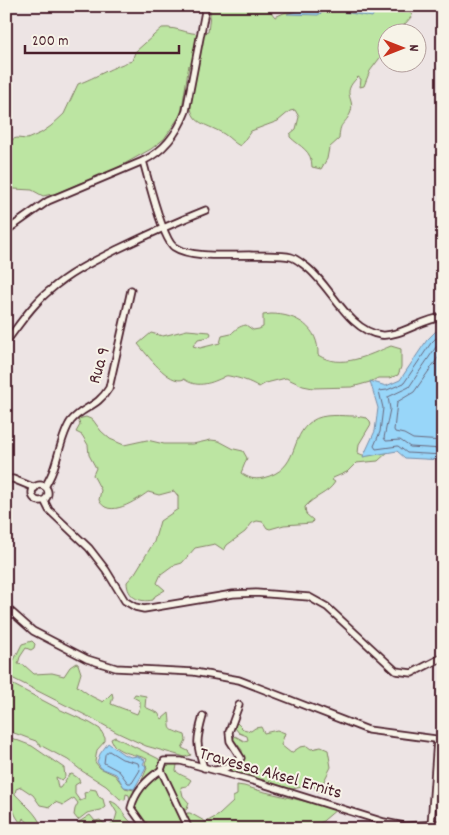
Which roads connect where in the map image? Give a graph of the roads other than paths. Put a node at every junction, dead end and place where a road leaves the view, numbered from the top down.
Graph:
1 (206, 6) edge
2 (143, 161) junction
3 (206, 210) dead end
4 (164, 227) junction
5 (6, 231) edge
6 (131, 290) dead end
7 (443, 317) edge
8 (9, 338) dead end
9 (6, 479) edge
10 (45, 487) junction
11 (35, 488) junction
12 (44, 500) junction
13 (6, 607) edge
14 (443, 658) edge
15 (239, 705) dead end
16 (203, 716) dead end
17 (440, 740) edge
18 (204, 768) junction
19 (161, 770) junction
20 (214, 771) junction
21 (443, 824) edge
22 (431, 826) junction
23 (146, 829) edge
24 (189, 829) edge

1 - 2 street
2 - 4 street
2 - 5 street
3 - 4 street
4 - 7 street
4 - 8 street
6 - 10 street, Rua 9
9 - 11 street
10 - 11 street
10 - 12 street
11 - 12 street
12 - 14 street
13 - 17 street
15 - 20 street
16 - 18 street
17 - 22 street
18 - 19 street, Travessa Aksel Ernits
18 - 20 street, Travessa Aksel Ernits
19 - 23 street
19 - 24 street
20 - 22 street, Travessa Aksel Ernits
21 - 22 street, Travessa Aksel Ernits

